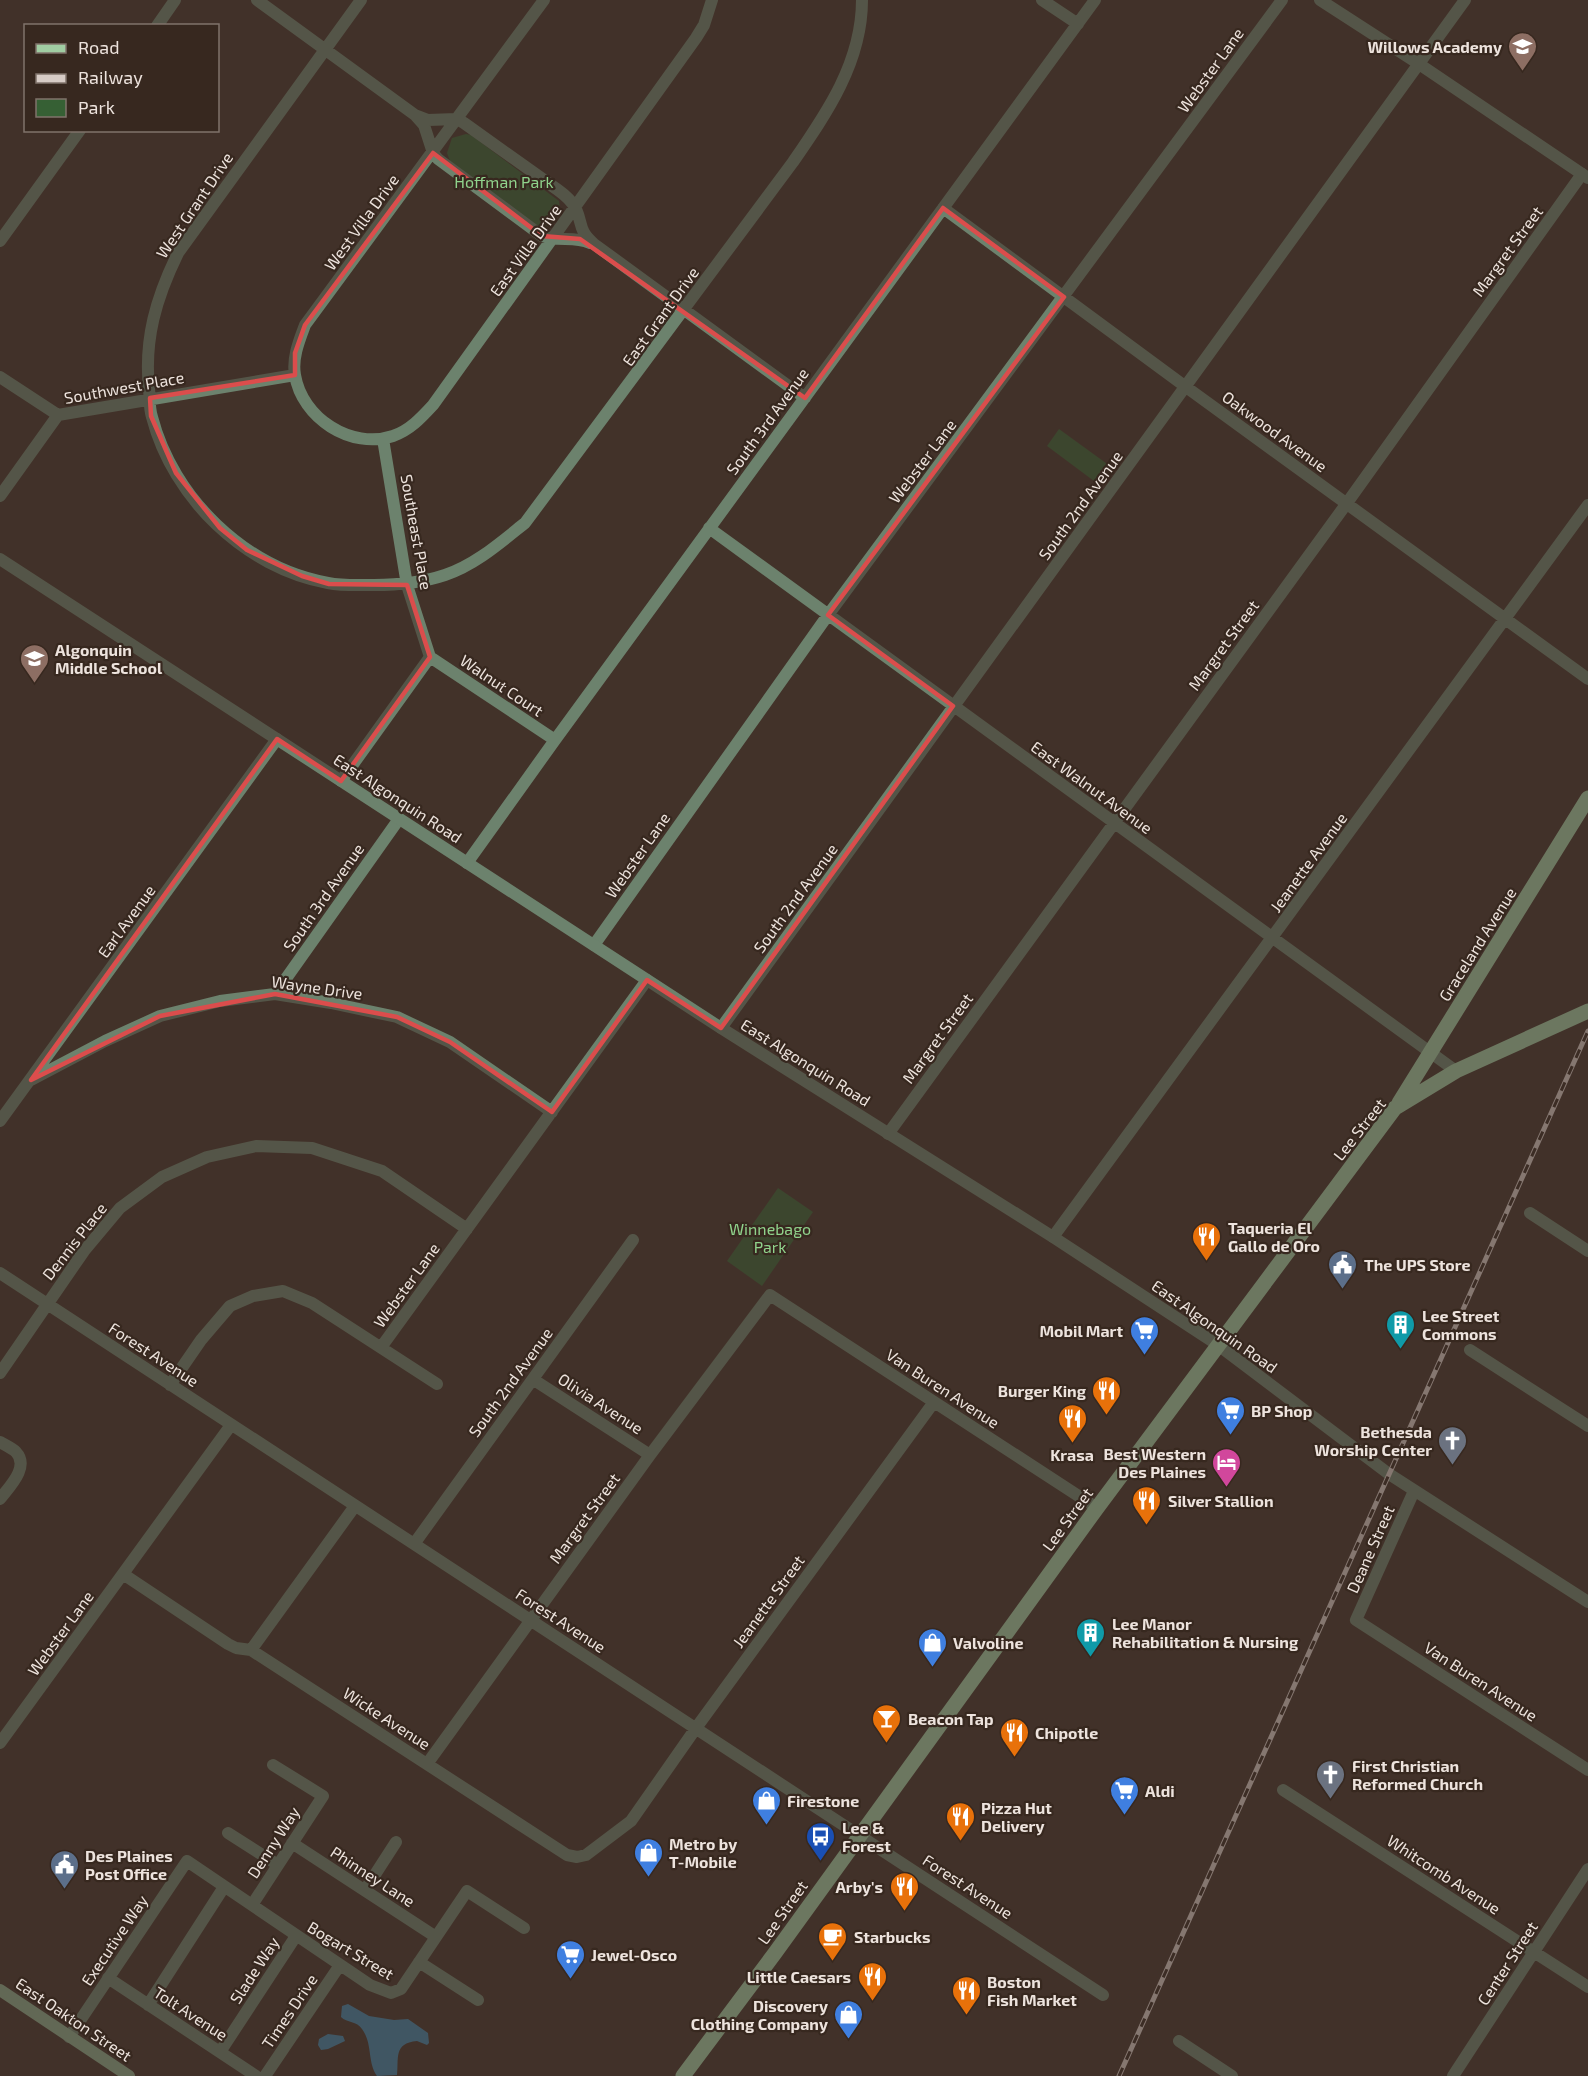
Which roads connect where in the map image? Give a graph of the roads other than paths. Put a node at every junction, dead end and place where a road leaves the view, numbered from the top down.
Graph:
1 (175, 0) edge
2 (257, 0) edge
3 (361, 0) edge
4 (544, 0) edge
5 (712, 0) edge
6 (862, 0) edge
7 (1042, 0) edge
8 (1095, 0) edge
9 (1282, 0) edge
10 (1320, 0) edge
11 (1465, 0) edge
12 (158, 24) edge
13 (1078, 24) junction
14 (324, 49) junction
15 (1419, 64) junction
16 (416, 115) junction
17 (457, 119) junction
18 (79, 132) edge
19 (432, 153) junction
20 (1585, 176) edge
21 (575, 208) junction
22 (943, 208) junction
23 (552, 240) junction
24 (0, 241) edge
25 (594, 244) junction
26 (1064, 297) junction
27 (685, 310) junction
28 (295, 375) junction
29 (0, 377) edge
30 (1186, 387) junction
31 (150, 398) junction
32 (805, 398) junction
33 (58, 415) junction
34 (383, 439) junction
35 (0, 496) edge
36 (1347, 503) junction
37 (1588, 505) edge
38 (709, 528) junction
39 (0, 559) edge
40 (407, 585) junction
41 (828, 615) junction
42 (1506, 618) junction
43 (430, 657) junction
44 (1588, 679) edge
45 (953, 706) junction
46 (277, 740) junction
47 (555, 740) junction
48 (341, 781) junction
49 (1588, 798) edge
50 (399, 819) junction
51 (1113, 823) junction
52 (467, 863) junction
53 (1272, 938) junction
54 (594, 945) junction
55 (647, 980) junction
56 (274, 994) junction
57 (1588, 1011) edge
58 (721, 1028) junction
59 (1431, 1053) junction
60 (1456, 1071) junction
61 (31, 1080) junction
62 (1395, 1108) junction
63 (552, 1112) junction
64 (0, 1121) edge
65 (888, 1134) junction
66 (1530, 1213) dead end
67 (467, 1229) junction
68 (1053, 1238) junction
69 (633, 1240) dead end
70 (1588, 1251) edge
71 (0, 1273) edge
72 (770, 1294) joint
73 (47, 1304) junction
74 (1218, 1345) junction
75 (382, 1346) junction
76 (1470, 1350) dead end
77 (0, 1373) edge
78 (534, 1380) junction
79 (437, 1384) dead end
80 (170, 1385) junction
81 (934, 1402) junction
82 (231, 1425) junction
83 (1588, 1426) edge
84 (0, 1442) edge
85 (650, 1455) junction
86 (1414, 1491) junction
87 (0, 1498) edge
88 (355, 1506) junction
89 (1097, 1508) junction
90 (414, 1544) junction
91 (123, 1574) junction
92 (1588, 1602) edge
93 (531, 1620) junction
94 (1356, 1620) joint
95 (252, 1650) junction
96 (696, 1728) junction
97 (0, 1743) edge
98 (427, 1764) junction
99 (273, 1765) dead end
100 (1588, 1770) edge
101 (1283, 1790) dead end
102 (631, 1821) joint
103 (228, 1833) dead end
104 (859, 1834) junction
105 (396, 1842) dead end
106 (292, 1843) junction
107 (187, 1861) joint
108 (278, 1865) junction
109 (1588, 1869) edge
110 (224, 1887) junction
111 (364, 1890) junction
112 (252, 1905) junction
113 (524, 1928) dead end
114 (296, 1936) junction
115 (436, 1937) junction
116 (1534, 1952) junction
117 (419, 1962) junction
118 (340, 1965) junction
119 (108, 1978) junction
120 (1588, 1987) edge
121 (0, 1990) edge
122 (1103, 1995) dead end
123 (478, 2000) dead end
124 (148, 2005) junction
125 (69, 2037) junction
126 (1179, 2041) dead end
127 (220, 2052) junction
128 (685, 2074) edge
129 (129, 2076) edge
130 (256, 2076) edge
131 (265, 2076) edge
132 (1232, 2076) edge
133 (1453, 2076) edge

1 - 12 street
2 - 14 street
3 - 14 street, West Grant Drive
4 - 17 street, West Villa Drive
5 - 21 street, East Villa Drive
6 - 27 street, East Grant Drive
7 - 13 street
8 - 13 street, South 3rd Avenue
9 - 26 street, Webster Lane
10 - 15 street
11 - 15 street, South 2nd Avenue
13 - 22 street, South 3rd Avenue
14 - 16 street
14 - 31 street, West Grant Drive
15 - 20 street
15 - 30 street, South 2nd Avenue
16 - 17 street
16 - 19 street
17 - 19 street, West Villa Drive
17 - 21 street
18 - 24 street
19 - 23 street
19 - 28 street, West Villa Drive
20 - 36 street, Margret Street
21 - 23 street, East Villa Drive
21 - 25 street
22 - 26 street, Oakwood Avenue
22 - 32 street, South 3rd Avenue
23 - 25 street
23 - 34 street, East Villa Drive
25 - 27 street
26 - 30 street, Oakwood Avenue
26 - 41 street, Webster Lane
27 - 32 street
27 - 40 street, East Grant Drive
28 - 31 street, Southwest Place
28 - 34 street, West Villa Drive
29 - 33 street
30 - 36 street, Oakwood Avenue
30 - 45 street, South 2nd Avenue
31 - 33 street, Southwest Place
31 - 40 street, West Grant Drive
32 - 38 street, South 3rd Avenue
33 - 35 street, Southwest Place
34 - 40 street, Southeast Place
36 - 42 street, Oakwood Avenue
36 - 51 street, Margret Street
37 - 42 street, Jeanette Avenue
38 - 41 street, East Walnut Avenue
38 - 47 street, South 3rd Avenue
39 - 46 street, East Algonquin Road
40 - 43 street, Southeast Place
41 - 45 street, East Walnut Avenue
41 - 54 street, Webster Lane
42 - 44 street, Oakwood Avenue
42 - 53 street, Jeanette Avenue
43 - 47 street, Walnut Court
43 - 48 street
45 - 51 street, East Walnut Avenue
45 - 58 street, South 2nd Avenue
46 - 48 street, East Algonquin Road
46 - 61 street, Earl Avenue
47 - 52 street, South 3rd Avenue
48 - 50 street, East Algonquin Road
49 - 59 main road, Graceland Avenue
50 - 52 street, East Algonquin Road
50 - 56 street, South 3rd Avenue
51 - 53 street, East Walnut Avenue
51 - 65 street, Margret Street
52 - 54 street, East Algonquin Road
53 - 59 street, East Walnut Avenue
53 - 68 street, Jeanette Avenue
54 - 55 street, East Algonquin Road
55 - 58 street, East Algonquin Road
55 - 63 street, Webster Lane
56 - 61 street, Wayne Drive
56 - 63 street, Wayne Drive
57 - 60 main road, Lee Street
58 - 65 street, East Algonquin Road
59 - 60 street, East Walnut Avenue
59 - 62 main road, Graceland Avenue
60 - 62 main road, Lee Street
61 - 64 street, Earl Avenue
62 - 74 main road, Lee Street
63 - 67 street, Webster Lane
65 - 68 street, East Algonquin Road
66 - 70 street
67 - 73 street, Dennis Place
67 - 75 street, Webster Lane
68 - 74 street, East Algonquin Road
69 - 78 street, South 2nd Avenue
71 - 73 street, Forest Avenue
72 - 81 street, Van Buren Avenue
72 - 85 street, Margret Street
73 - 77 street, Dennis Place
73 - 80 street, Forest Avenue
74 - 86 street, East Algonquin Road
74 - 89 main road, Lee Street
75 - 79 street
75 - 80 street
76 - 83 street
78 - 85 street, Olivia Avenue
78 - 90 street, South 2nd Avenue
80 - 82 street, Forest Avenue
81 - 89 street, Van Buren Avenue
81 - 96 street, Jeanette Street
82 - 88 street, Forest Avenue
82 - 91 street, Webster Lane
84 - 87 street
85 - 93 street, Margret Street
86 - 92 street, East Algonquin Road
86 - 94 street, Deane Street
88 - 90 street, Forest Avenue
88 - 95 street
89 - 104 main road, Lee Street
90 - 93 street, Forest Avenue
91 - 95 street, Wicke Avenue
91 - 97 street, Webster Lane
93 - 96 street, Forest Avenue
93 - 98 street, Margret Street
94 - 100 street, Van Buren Avenue
95 - 98 street, Wicke Avenue
96 - 102 street, Jeanette Street
96 - 104 street, Forest Avenue
98 - 102 street, Wicke Avenue
99 - 106 street, Denny Way
101 - 116 street, Whitcomb Avenue
103 - 108 street
104 - 122 street, Forest Avenue
104 - 128 main road, Lee Street
105 - 111 street
106 - 108 street, Denny Way
106 - 111 street, Phinney Lane
107 - 110 street, Bogart Street
107 - 119 street, Executive Way
108 - 112 street, Denny Way
109 - 116 street, Center Street
110 - 112 street, Bogart Street
110 - 124 street
111 - 115 street, Phinney Lane
112 - 114 street, Bogart Street
113 - 115 street, Bogart Street
114 - 118 street, Bogart Street
114 - 127 street, Slade Way
115 - 117 street, Bogart Street
116 - 120 street, Whitcomb Avenue
116 - 133 street, Center Street
117 - 118 street, Bogart Street
117 - 123 street
118 - 131 street, Times Drive
119 - 124 street, Tolt Avenue
119 - 125 street, Executive Way
121 - 125 main road, East Oakton Street
124 - 127 street, Tolt Avenue
125 - 129 main road, East Oakton Street
126 - 132 street
127 - 130 street, Tolt Avenue

